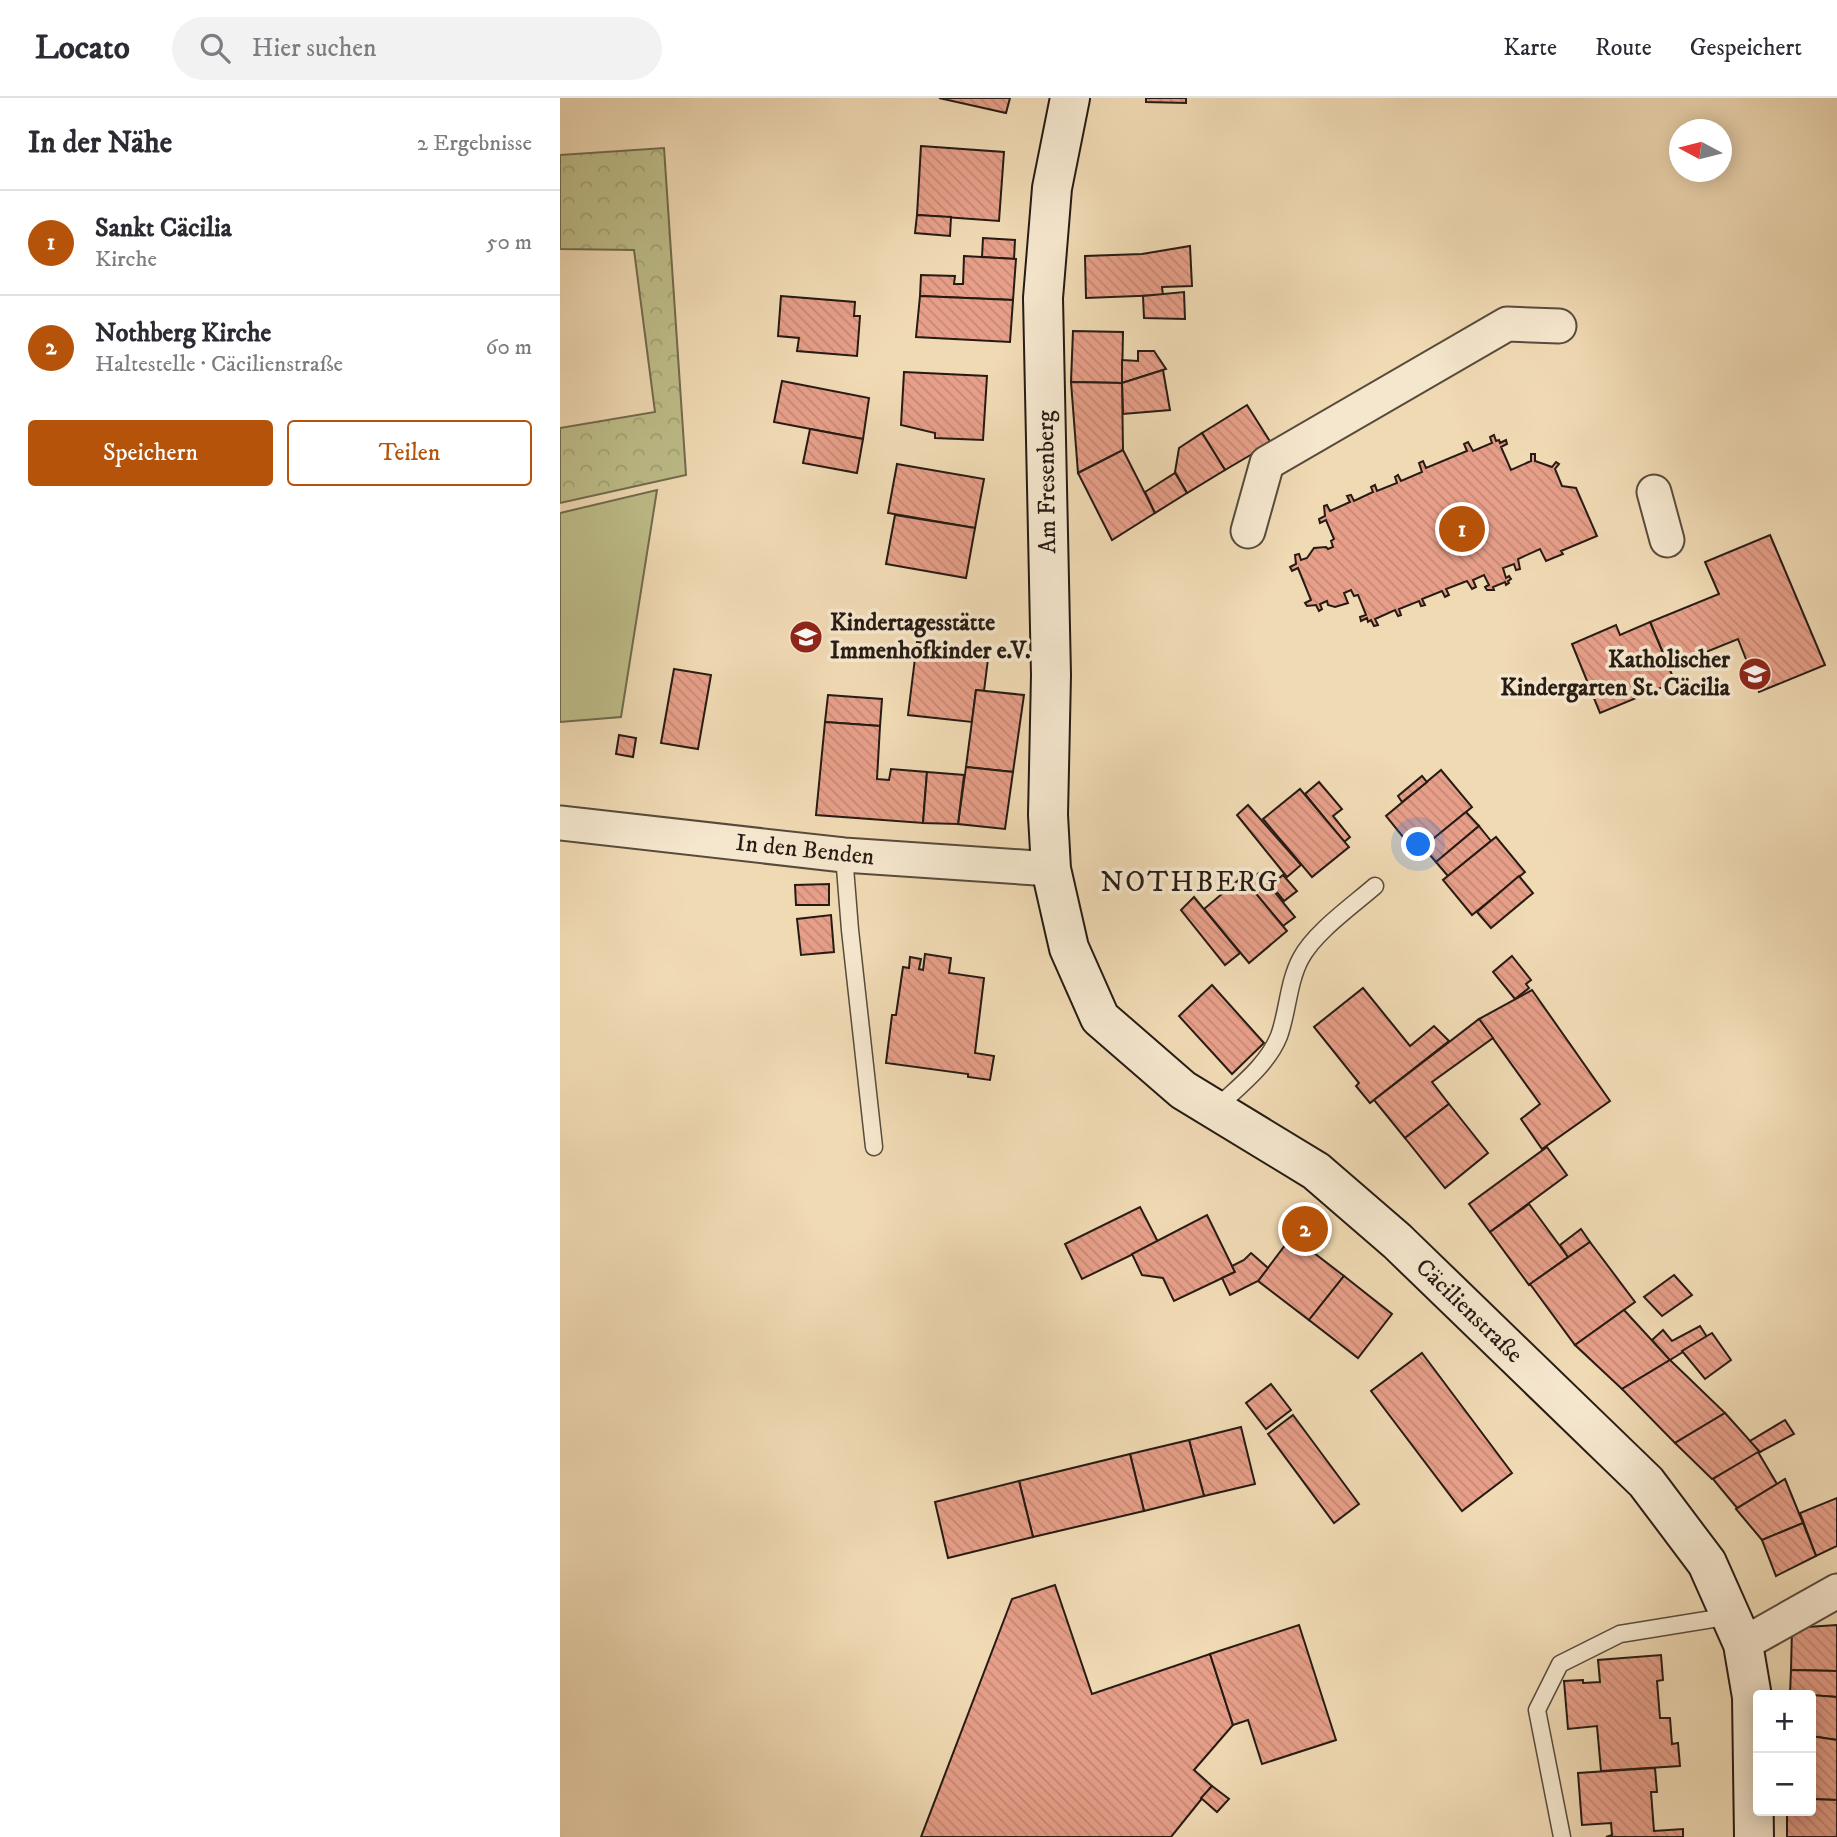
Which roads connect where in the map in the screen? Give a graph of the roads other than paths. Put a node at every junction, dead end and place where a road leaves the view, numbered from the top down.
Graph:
1 (1070, 98) edge
2 (1559, 326) dead end
3 (1654, 492) dead end
4 (1248, 531) dead end
5 (1670, 552) dead end
6 (560, 823) edge
7 (844, 855) junction
8 (1051, 869) junction
9 (1374, 886) dead end
10 (1215, 1109) junction
11 (874, 1147) dead end
12 (1837, 1591) edge
13 (1737, 1630) junction
14 (1562, 1837) edge
15 (1754, 1837) edge

1 - 8 street, Am Fresenberg
2 - 4 street
3 - 5 street
6 - 7 street, In den Benden
7 - 8 street, In den Benden
7 - 11 lane
8 - 10 street, Cäcilienstraße
9 - 10 lane
10 - 13 street, Cäcilienstraße
12 - 13 street
13 - 14 lane
13 - 15 street, Cäcilienstraße

